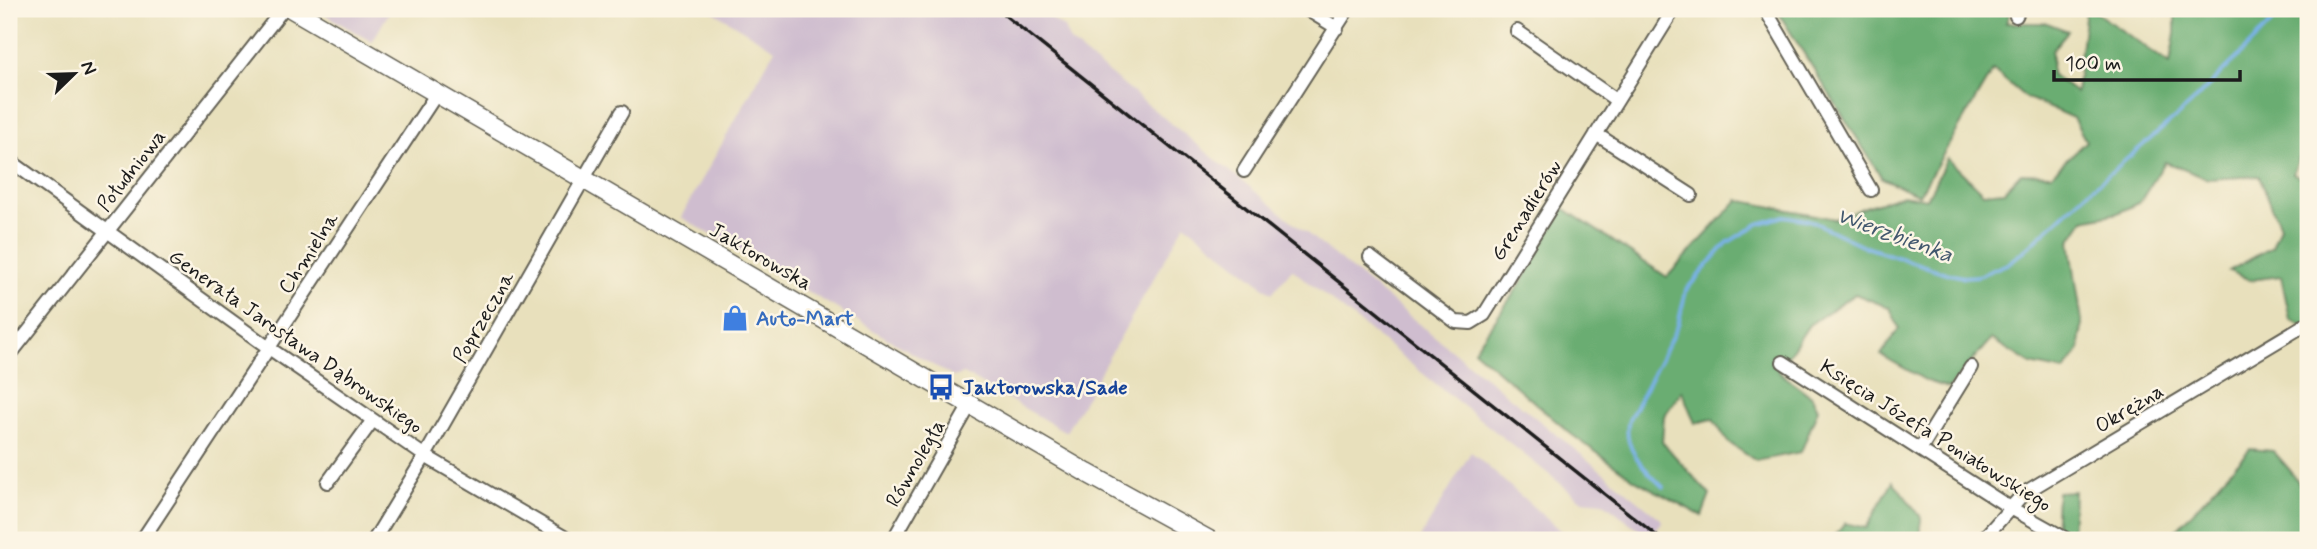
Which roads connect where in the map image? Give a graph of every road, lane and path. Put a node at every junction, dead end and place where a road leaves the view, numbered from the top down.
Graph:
1 (283, 9) edge
2 (292, 9) edge
3 (1306, 9) edge
4 (1348, 9) edge
5 (1674, 9) edge
6 (1765, 9) edge
7 (1337, 27) junction
8 (1517, 31) dead end
9 (437, 93) junction
10 (1616, 100) junction
11 (622, 112) dead end
12 (1596, 134) junction
13 (9, 160) edge
14 (1244, 171) dead end
15 (584, 179) junction
16 (1871, 190) dead end
17 (1691, 195) dead end
18 (107, 231) junction
19 (1370, 257) dead end
20 (2308, 323) edge
21 (269, 348) junction
22 (9, 356) edge
23 (1783, 362) dead end
24 (1971, 367) dead end
25 (970, 405) junction
26 (373, 420) junction
27 (1921, 448) junction
28 (425, 457) junction
29 (328, 482) dead end
30 (2010, 507) junction
31 (142, 540) edge
32 (374, 540) edge
33 (569, 540) edge
34 (893, 540) edge
35 (1209, 540) edge
36 (1982, 540) edge
37 (2068, 540) edge

1 - 18 street, Południowa
2 - 9 main road, Jaktorowska
3 - 7 street
4 - 7 street
5 - 10 street, Grenadierów
6 - 16 street
7 - 14 street
8 - 10 street
9 - 15 main road, Jaktorowska
9 - 21 street, Chmielna
10 - 12 street, Grenadierów
11 - 15 street, Poprzeczna
12 - 17 street
12 - 19 street, Grenadierów
13 - 18 street, Generała Jarosława Dąbrowskiego
15 - 25 main road, Jaktorowska
15 - 28 street, Poprzeczna
18 - 21 street, Generała Jarosława Dąbrowskiego
18 - 22 street, Południowa
20 - 30 street, Okrężna
21 - 26 street, Generała Jarosława Dąbrowskiego
21 - 31 street, Chmielna
23 - 27 street, Księcia Józefa Poniatowskiego
24 - 27 street
25 - 34 street, Równoległa
25 - 35 main road, Jaktorowska
26 - 28 street, Generała Jarosława Dąbrowskiego
26 - 29 street
27 - 30 street, Księcia Józefa Poniatowskiego
28 - 32 street, Poprzeczna
28 - 33 street, Generała Jarosława Dąbrowskiego
30 - 36 street, Okrężna
30 - 37 street, Księcia Józefa Poniatowskiego

